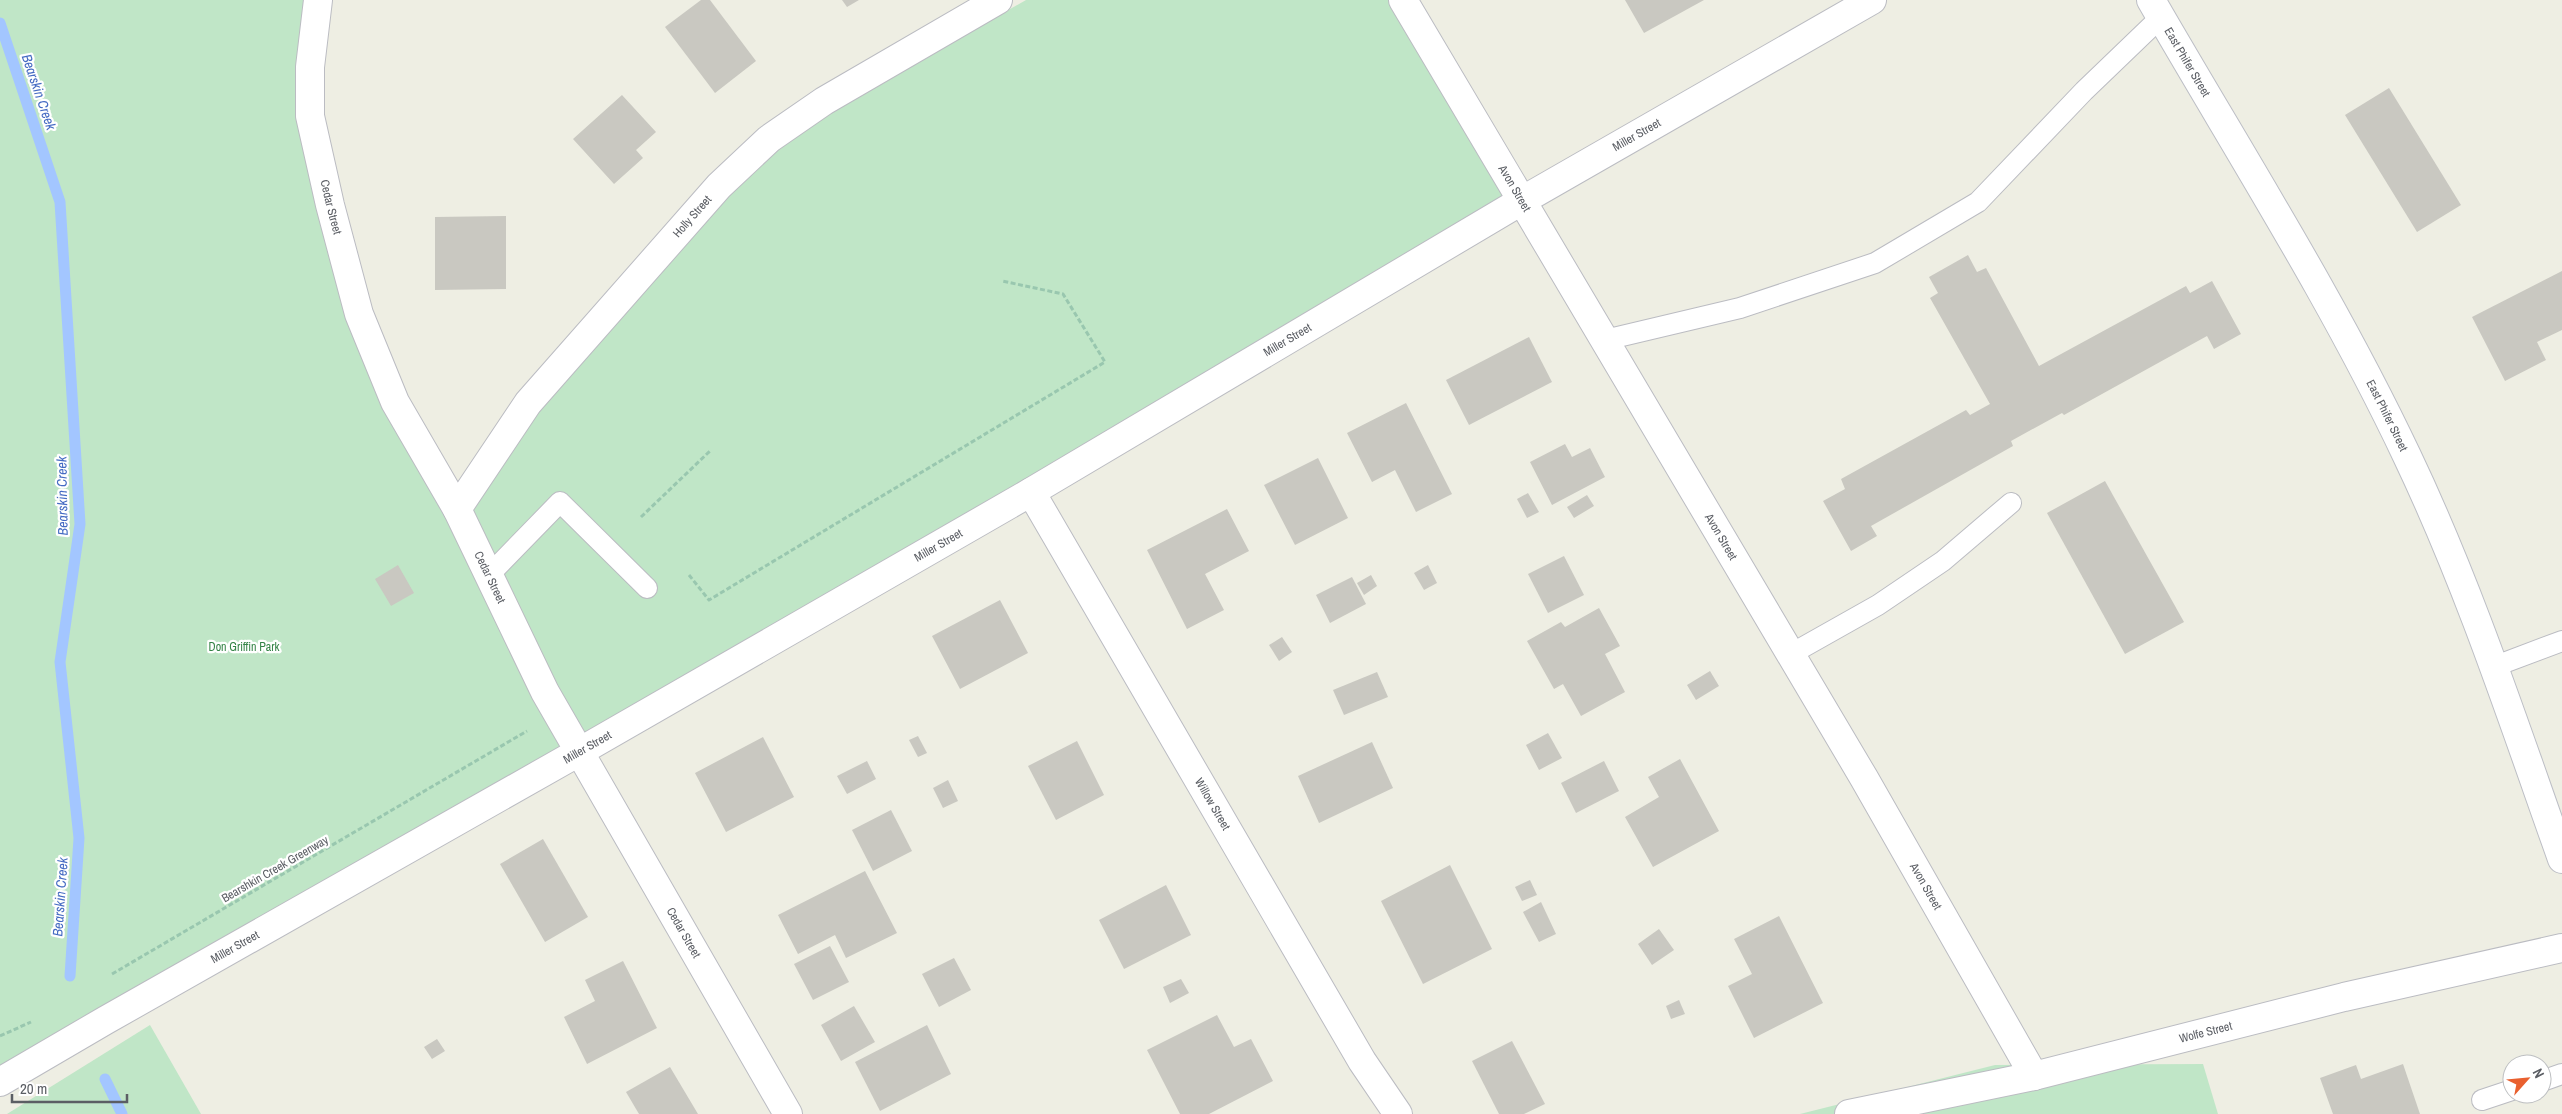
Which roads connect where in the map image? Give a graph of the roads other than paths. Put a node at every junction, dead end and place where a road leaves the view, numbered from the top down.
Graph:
1 (318, 0) edge
2 (998, 0) edge
3 (1403, 0) edge
4 (1872, 0) edge
5 (2156, 9) edge
6 (1523, 200) junction
7 (1605, 340) junction
8 (1031, 492) junction
9 (2011, 503) dead end
10 (457, 509) junction
11 (489, 575) junction
12 (647, 588) dead end
13 (2562, 641) edge
14 (1791, 654) junction
15 (2493, 667) junction
16 (579, 752) junction
17 (2562, 859) edge
18 (2562, 948) edge
19 (2034, 1076) junction
20 (0, 1082) edge
21 (2502, 1093) edge
22 (2482, 1100) dead end
23 (788, 1114) edge
24 (1398, 1114) edge
25 (1849, 1114) edge

1 - 10 street, Cedar Street
2 - 10 street, Holly Street
3 - 6 street, Avon Street
4 - 6 street, Miller Street
5 - 7 lane
5 - 15 street, East Phifer Street
6 - 7 street, Avon Street
6 - 8 street, Miller Street
7 - 14 street, Avon Street
8 - 16 street, Miller Street
8 - 24 street, Willow Street
9 - 14 lane
10 - 11 street, Cedar Street
11 - 12 lane
11 - 16 street, Cedar Street
13 - 15 lane
14 - 19 street, Avon Street
15 - 17 street, East Phifer Street
16 - 20 street, Miller Street
16 - 23 street, Cedar Street
18 - 19 street, Wolfe Street
19 - 25 street, Wolfe Street
21 - 22 lane

